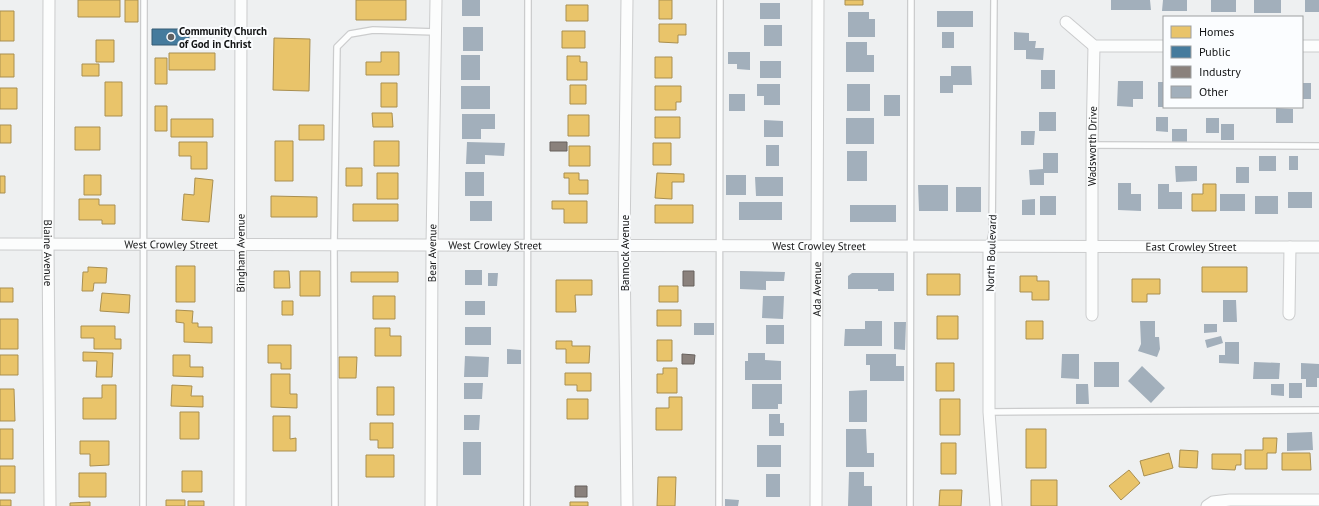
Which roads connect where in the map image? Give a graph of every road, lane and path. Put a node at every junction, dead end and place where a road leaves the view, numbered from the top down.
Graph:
1 (50, 0) edge
2 (144, 0) edge
3 (241, 0) edge
4 (436, 0) edge
5 (528, 0) edge
6 (627, 0) edge
7 (720, 0) edge
8 (818, 0) edge
9 (911, 0) edge
10 (994, 0) edge
11 (1066, 22) dead end
12 (436, 32) junction
13 (1094, 46) junction
14 (1163, 46) edge
15 (1303, 46) edge
16 (1319, 46) edge
17 (1092, 145) junction
18 (1319, 146) edge
19 (0, 244) edge
20 (48, 244) junction
21 (143, 245) junction
22 (240, 245) junction
23 (334, 245) junction
24 (432, 245) junction
25 (527, 245) junction
26 (624, 246) junction
27 (720, 246) junction
28 (818, 246) junction
29 (1092, 246) junction
30 (910, 247) junction
31 (989, 247) junction
32 (1290, 247) junction
33 (1319, 247) edge
34 (1289, 314) dead end
35 (1092, 315) dead end
36 (1319, 410) edge
37 (989, 412) junction
38 (1319, 500) edge
39 (1305, 503) edge
40 (50, 506) edge
41 (143, 506) edge
42 (240, 506) edge
43 (335, 506) edge
44 (431, 506) edge
45 (527, 506) edge
46 (627, 506) edge
47 (719, 506) edge
48 (816, 506) edge
49 (910, 506) edge
50 (996, 506) edge
51 (1207, 506) edge

1 - 20 street, Blaine Avenue
2 - 21 lane
3 - 22 street, Bingham Avenue
4 - 12 street, Bear Avenue
5 - 25 lane
6 - 26 street, Bannock Avenue
7 - 27 lane
8 - 28 street, Ada Avenue
9 - 30 lane
10 - 31 lane, North Boulevard
11 - 13 street
12 - 23 lane
12 - 24 street, Bear Avenue
13 - 14 street
13 - 17 street, Wadsworth Drive
15 - 16 street
17 - 18 lane
17 - 29 street, Wadsworth Drive
19 - 20 street, West Crowley Street
20 - 21 street, West Crowley Street
20 - 40 street, Blaine Avenue
21 - 22 street, West Crowley Street
21 - 41 lane
22 - 23 street, West Crowley Street
22 - 42 street, Bingham Avenue
23 - 24 street, West Crowley Street
23 - 43 lane
24 - 25 street, West Crowley Street
24 - 44 street, Bear Avenue
25 - 26 street, West Crowley Street
25 - 45 lane
26 - 27 street, West Crowley Street
26 - 46 street, Bannock Avenue
27 - 28 street, West Crowley Street
27 - 47 lane
28 - 30 street, West Crowley Street
28 - 48 street, Ada Avenue
29 - 31 street, East Crowley Street
29 - 32 street, East Crowley Street
29 - 35 street
30 - 31 street, West Crowley Street
30 - 49 lane
31 - 37 street, North Boulevard
32 - 33 street, East Crowley Street
32 - 34 street
36 - 37 lane
37 - 50 street, North Boulevard
38 - 39 street
39 - 51 street

